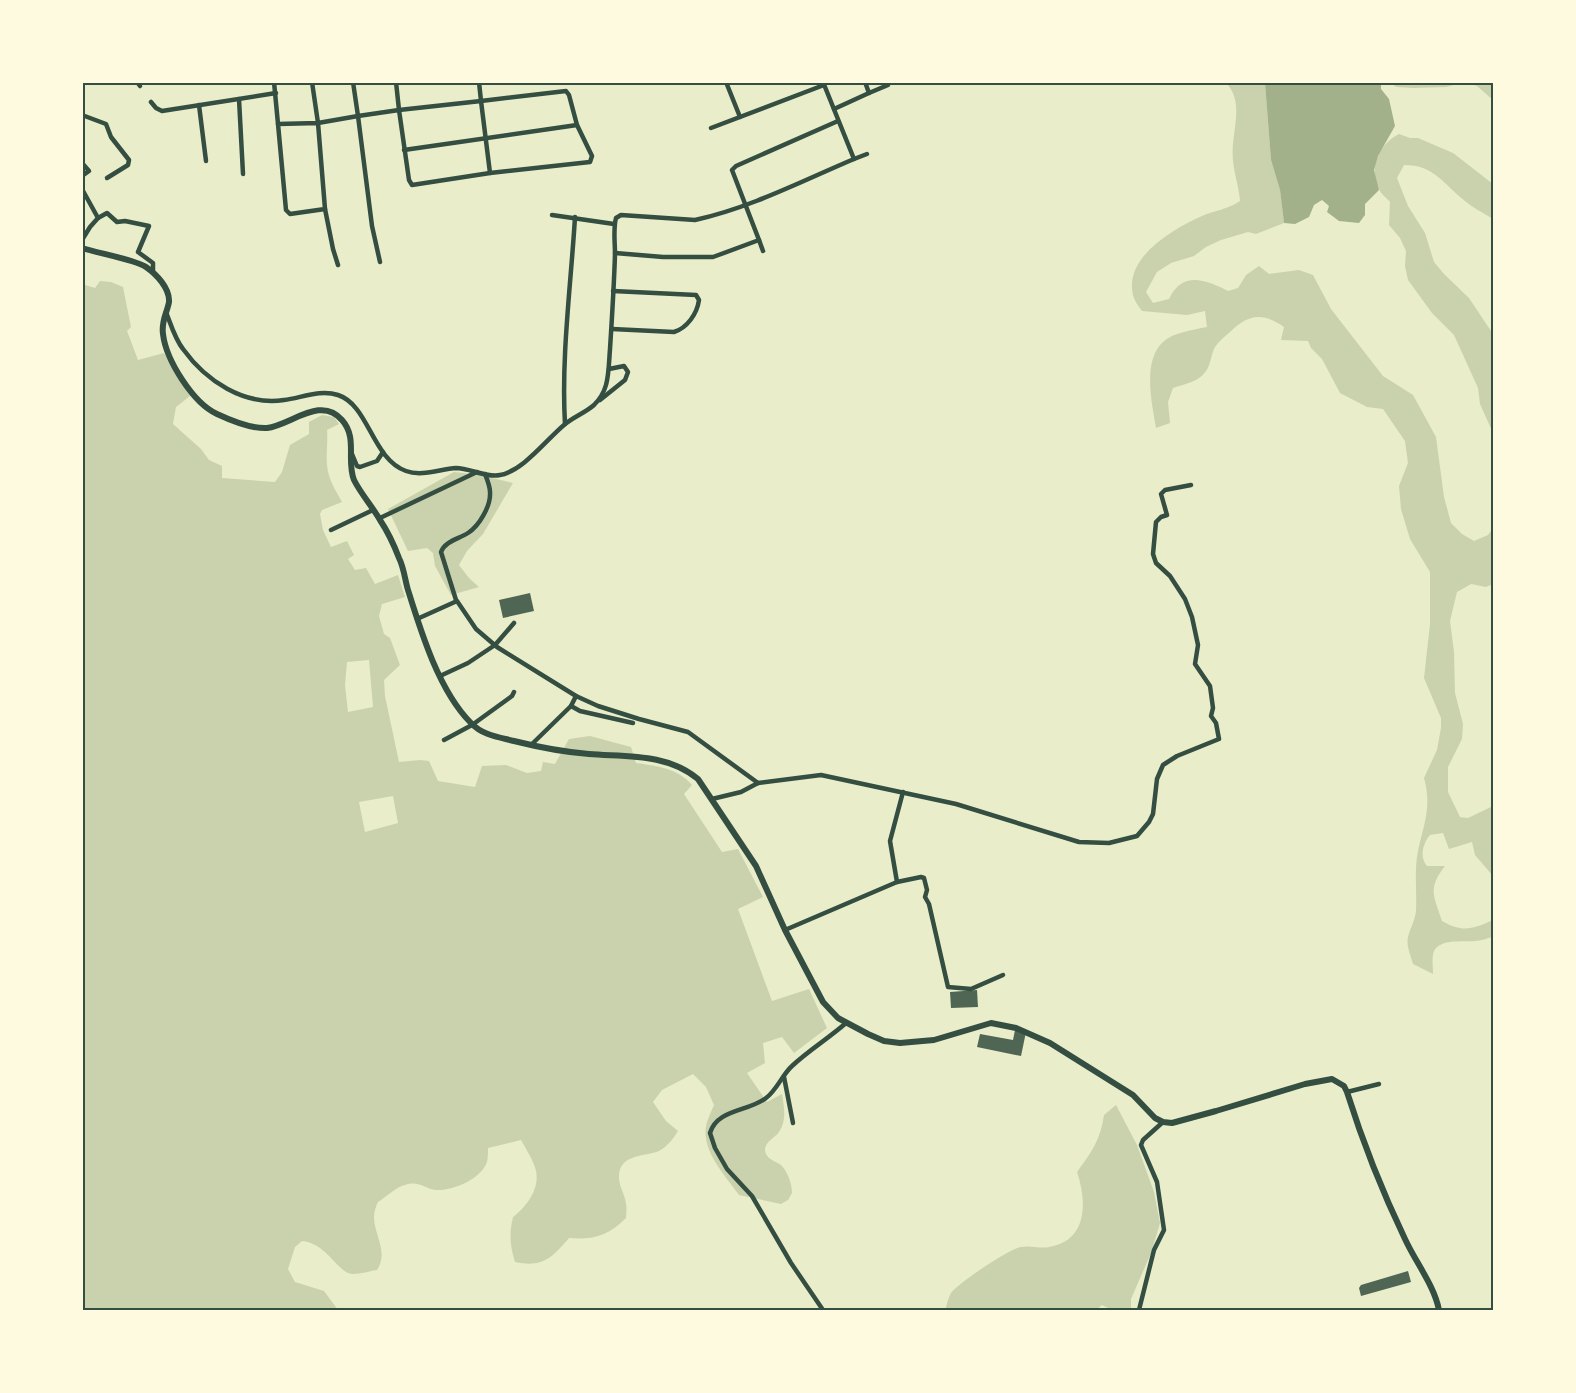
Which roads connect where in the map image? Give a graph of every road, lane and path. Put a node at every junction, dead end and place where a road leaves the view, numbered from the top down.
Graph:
1 (274, 82) edge
2 (312, 82) edge
3 (353, 82) edge
4 (396, 82) edge
5 (479, 82) edge
6 (726, 82) edge
7 (865, 82) edge
8 (824, 84) edge
9 (888, 85) dead end
10 (276, 93) junction
11 (869, 93) junction
12 (239, 99) junction
13 (481, 101) junction
14 (152, 102) dead end
15 (199, 105) junction
16 (834, 109) junction
17 (399, 110) junction
18 (82, 115) edge
19 (358, 116) junction
20 (740, 117) junction
21 (838, 121) junction
22 (318, 123) junction
23 (278, 124) junction
24 (577, 125) junction
25 (711, 129) dead end
26 (486, 138) junction
27 (404, 150) junction
28 (867, 154) dead end
29 (854, 159) junction
30 (206, 161) dead end
31 (82, 163) edge
32 (490, 173) junction
33 (243, 174) dead end
34 (82, 176) edge
35 (107, 178) dead end
36 (82, 189) edge
37 (746, 205) junction
38 (326, 209) junction
39 (552, 215) dead end
40 (576, 217) junction
41 (98, 218) junction
42 (614, 224) junction
43 (82, 240) edge
44 (759, 240) junction
45 (82, 248) edge
46 (763, 251) dead end
47 (615, 253) junction
48 (380, 262) dead end
49 (338, 265) dead end
50 (153, 273) junction
51 (613, 291) junction
52 (165, 310) junction
53 (612, 330) junction
54 (609, 369) junction
55 (595, 404) junction
56 (565, 424) junction
57 (383, 452) junction
58 (352, 454) junction
59 (477, 472) junction
60 (485, 474) junction
61 (1191, 484) dead end
62 (374, 510) junction
63 (380, 518) junction
64 (331, 530) dead end
65 (456, 600) junction
66 (417, 619) junction
67 (514, 623) dead end
68 (495, 645) junction
69 (440, 676) junction
70 (514, 692) dead end
71 (576, 696) junction
72 (571, 705) junction
73 (633, 723) dead end
74 (472, 725) junction
75 (444, 740) dead end
76 (531, 745) junction
77 (758, 783) junction
78 (903, 792) junction
79 (712, 799) junction
80 (897, 882) junction
81 (784, 930) junction
82 (1003, 975) dead end
83 (846, 1023) junction
84 (784, 1077) junction
85 (1379, 1084) dead end
86 (1347, 1092) junction
87 (1163, 1122) junction
88 (792, 1123) dead end
89 (823, 1311) edge
90 (1139, 1311) edge
91 (1439, 1311) edge

1 - 10 street
2 - 22 street
3 - 19 street
4 - 17 street
5 - 13 street
6 - 20 street
7 - 11 street
8 - 16 street
8 - 20 street
9 - 11 street
10 - 12 street
10 - 23 street
11 - 16 street
12 - 15 street
12 - 33 street
13 - 17 street
13 - 24 street
13 - 26 street
14 - 15 street
15 - 30 street
16 - 21 street
17 - 19 street
17 - 27 street
18 - 35 street
19 - 22 street
19 - 48 street
20 - 25 street
21 - 29 street
21 - 37 street
22 - 23 street
22 - 38 street
23 - 38 street
24 - 26 street
24 - 32 street
26 - 27 street
26 - 32 street
27 - 32 street
28 - 29 street
29 - 37 street
31 - 34 street
36 - 41 street
37 - 42 street
37 - 44 street
38 - 49 street
39 - 40 street
40 - 42 street
40 - 56 street
41 - 43 street
41 - 50 street
42 - 47 street
44 - 46 street
44 - 47 street
45 - 50 street
47 - 51 street
50 - 52 street
51 - 53 street
51 - 53 street
52 - 57 street
52 - 58 street
53 - 54 street
54 - 55 street
54 - 55 street
55 - 56 street
56 - 60 street
57 - 58 street
57 - 59 street
58 - 62 street
59 - 60 street
59 - 63 street
60 - 65 street
61 - 78 street
62 - 63 street
62 - 64 street
63 - 66 street
65 - 66 street
65 - 68 street
66 - 69 street
67 - 68 street
68 - 69 street
68 - 71 street
69 - 74 street
70 - 74 street
71 - 72 street
71 - 77 street
72 - 73 street
72 - 76 street
74 - 75 street
74 - 76 street
76 - 79 street
77 - 78 street
77 - 79 street
78 - 80 street
79 - 81 street
80 - 81 street
80 - 82 street
81 - 83 street
83 - 84 street
83 - 87 street
84 - 88 street
84 - 89 street
85 - 86 street
86 - 87 street
86 - 91 street
87 - 90 street

